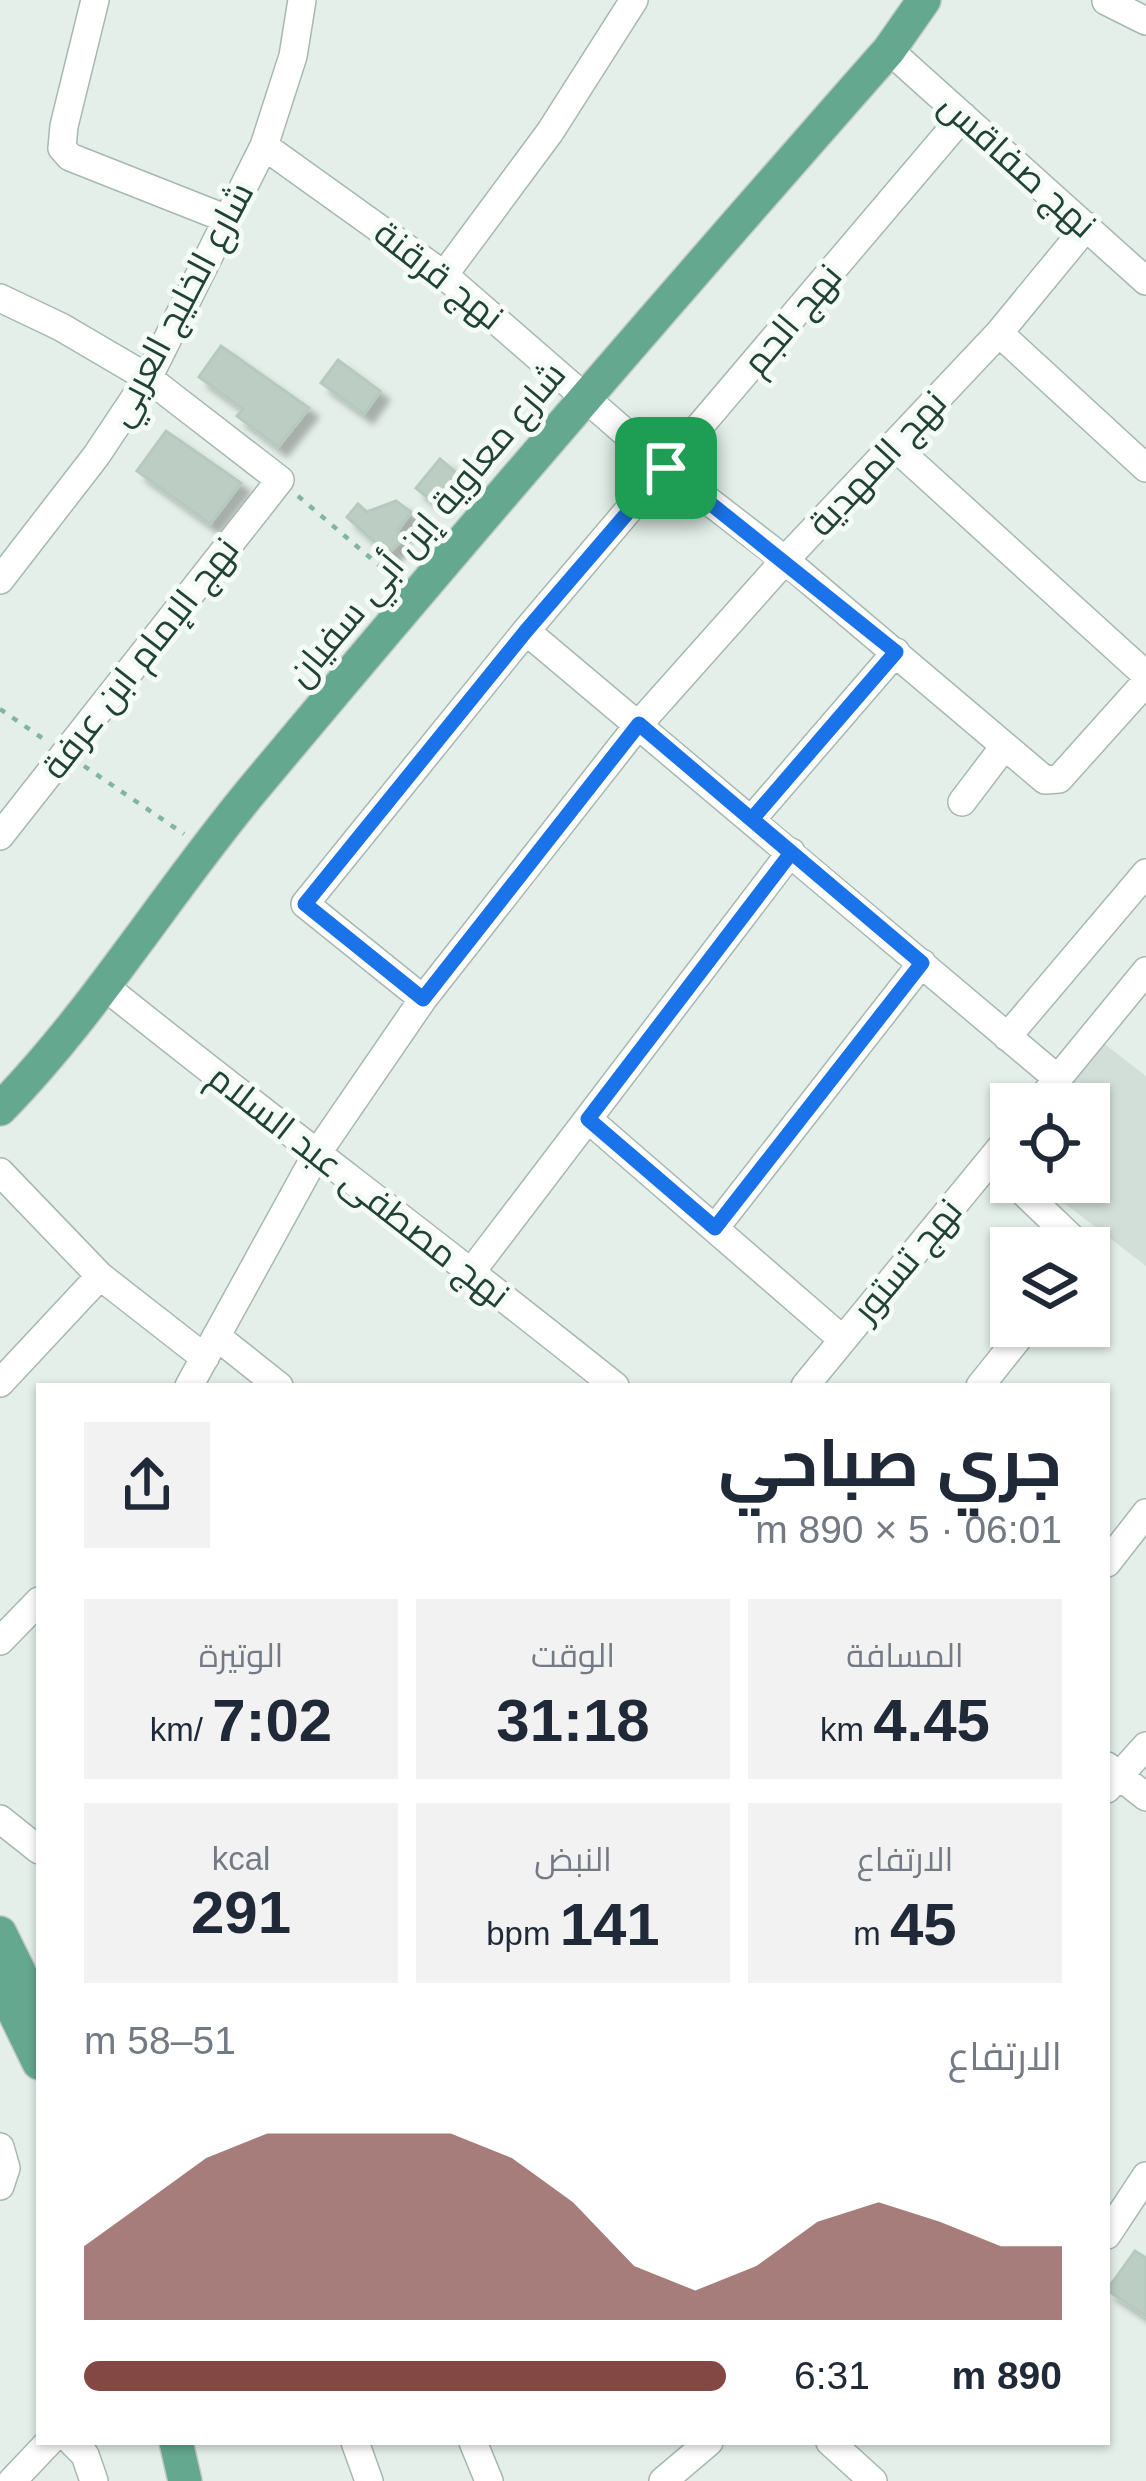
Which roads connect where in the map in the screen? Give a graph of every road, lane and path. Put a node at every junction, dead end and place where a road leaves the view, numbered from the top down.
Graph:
1 (95, 0) edge
2 (302, 0) edge
3 (634, 0) edge
4 (924, 0) edge
5 (1106, 2) edge
6 (1146, 21) edge
7 (889, 50) junction
8 (963, 116) junction
9 (264, 146) junction
10 (226, 218) junction
11 (1087, 226) junction
12 (1142, 269) edge
13 (444, 274) junction
14 (0, 298) edge
15 (999, 333) junction
16 (148, 378) junction
17 (586, 394) junction
18 (895, 447) junction
19 (666, 468) junction
20 (1146, 468) edge
21 (280, 480) junction
22 (785, 560) junction
23 (0, 580) edge
24 (414, 596) junction
25 (526, 631) junction
26 (896, 652) junction
27 (1146, 679) edge
28 (0, 710) edge
29 (639, 724) junction
30 (1003, 748) junction
31 (66, 754) junction
32 (962, 802) dead end
33 (752, 819) junction
34 (0, 836) edge
35 (206, 848) junction
36 (791, 853) junction
37 (1146, 873) edge
38 (922, 963) junction
39 (1145, 973) edge
40 (103, 985) junction
41 (423, 999) junction
42 (1007, 1037) junction
43 (1058, 1079) junction
44 (1055, 1083) edge
45 (2, 1103) edge
46 (588, 1119) junction
47 (316, 1156) junction
48 (989, 1161) edge
49 (0, 1172) edge
50 (1035, 1203) edge
51 (1060, 1227) edge
52 (715, 1228) junction
53 (472, 1271) junction
54 (100, 1276) junction
55 (842, 1339) junction
56 (211, 1347) junction
57 (1011, 1347) edge
58 (822, 1380) edge
59 (0, 1383) edge
60 (192, 1383) edge
61 (274, 1383) edge
62 (611, 1383) edge
63 (982, 1383) edge
64 (1146, 1513) edge
65 (1110, 1559) edge
66 (36, 1608) edge
67 (0, 1640) edge
68 (1146, 1746) edge
69 (1111, 1776) edge
70 (1146, 1797) edge
71 (0, 1819) edge
72 (36, 1848) edge
73 (0, 1933) edge
74 (0, 1983) edge
75 (36, 2008) edge
76 (36, 2057) edge
77 (0, 2147) edge
78 (1146, 2176) edge
79 (0, 2186) edge
80 (1110, 2230) edge
81 (46, 2445) edge
82 (75, 2445) edge
83 (155, 2445) edge
84 (177, 2445) edge
85 (474, 2445) edge
86 (705, 2445) edge
87 (833, 2445) edge
88 (357, 2447) edge
89 (11, 2481) edge
90 (94, 2481) edge
91 (163, 2481) edge
92 (185, 2481) edge
93 (369, 2481) edge
94 (489, 2481) edge
95 (663, 2481) edge
96 (873, 2481) edge

1 - 10 street
2 - 9 street, شارع الخليج العربي
3 - 13 street
4 - 7 main road, شارع معاوية إبن أبي سفيان
5 - 6 street
7 - 8 street, نهج صفاقس
7 - 17 main road, شارع معاوية إبن أبي سفيان
8 - 11 street, نهج صفاقس
8 - 19 street, نهج الجم
9 - 10 street, شارع الخليج العربي
9 - 13 street, نهج قرقنة
10 - 16 street, شارع الخليج العربي
11 - 12 street, نهج صفاقس
11 - 15 street, نهج المهدية
13 - 17 street, نهج قرقنة
14 - 16 street
15 - 18 street, نهج المهدية
15 - 20 street
16 - 21 street
16 - 23 street, شارع الخليج العربي
17 - 19 street, نهج قرقنة
17 - 24 main road, شارع معاوية إبن أبي سفيان
18 - 22 street, نهج المهدية
18 - 27 street
19 - 22 street, نهج قرقنة
19 - 25 street, نهج الجم
21 - 24 path
21 - 31 street, نهج الإمام ابن عرفة
22 - 26 street, نهج قرقنة
22 - 29 street, نهج المهدية
24 - 35 main road, شارع معاوية إبن أبي سفيان
25 - 29 street
25 - 41 street, نهج الجم
26 - 30 street, نهج قرقنة
26 - 33 street
27 - 30 street, نهج قرقنة
28 - 31 path
29 - 33 street
29 - 41 street, نهج المهدية
30 - 32 street
31 - 34 street, نهج الإمام ابن عرفة
31 - 35 path
33 - 36 street
35 - 40 main road, شارع معاوية إبن أبي سفيان
36 - 38 street
36 - 46 street
37 - 42 street
38 - 42 street
38 - 52 street
39 - 43 street
40 - 45 main road, شارع معاوية إبن أبي سفيان
40 - 47 street, نهج مصطفى عبد السلام
41 - 47 street, نهج المهدية
42 - 43 street
43 - 44 street
46 - 52 street
46 - 53 street
47 - 53 street, نهج مصطفى عبد السلام
47 - 56 street, نهج المهدية
48 - 55 street, نهج تستور
49 - 54 street
50 - 51 street
52 - 55 street
53 - 62 street, نهج مصطفى عبد السلام
54 - 56 street
54 - 59 street
55 - 58 street, نهج تستور
56 - 60 street, نهج المهدية
56 - 61 street
57 - 63 street
64 - 65 street
66 - 67 street
68 - 69 street
69 - 70 street
71 - 72 street
73 - 75 main road
74 - 76 main road
77 - 79 street
78 - 80 street
81 - 89 street
82 - 90 street
83 - 91 main road
84 - 92 main road
85 - 94 street
86 - 95 street
87 - 96 street
88 - 93 street

